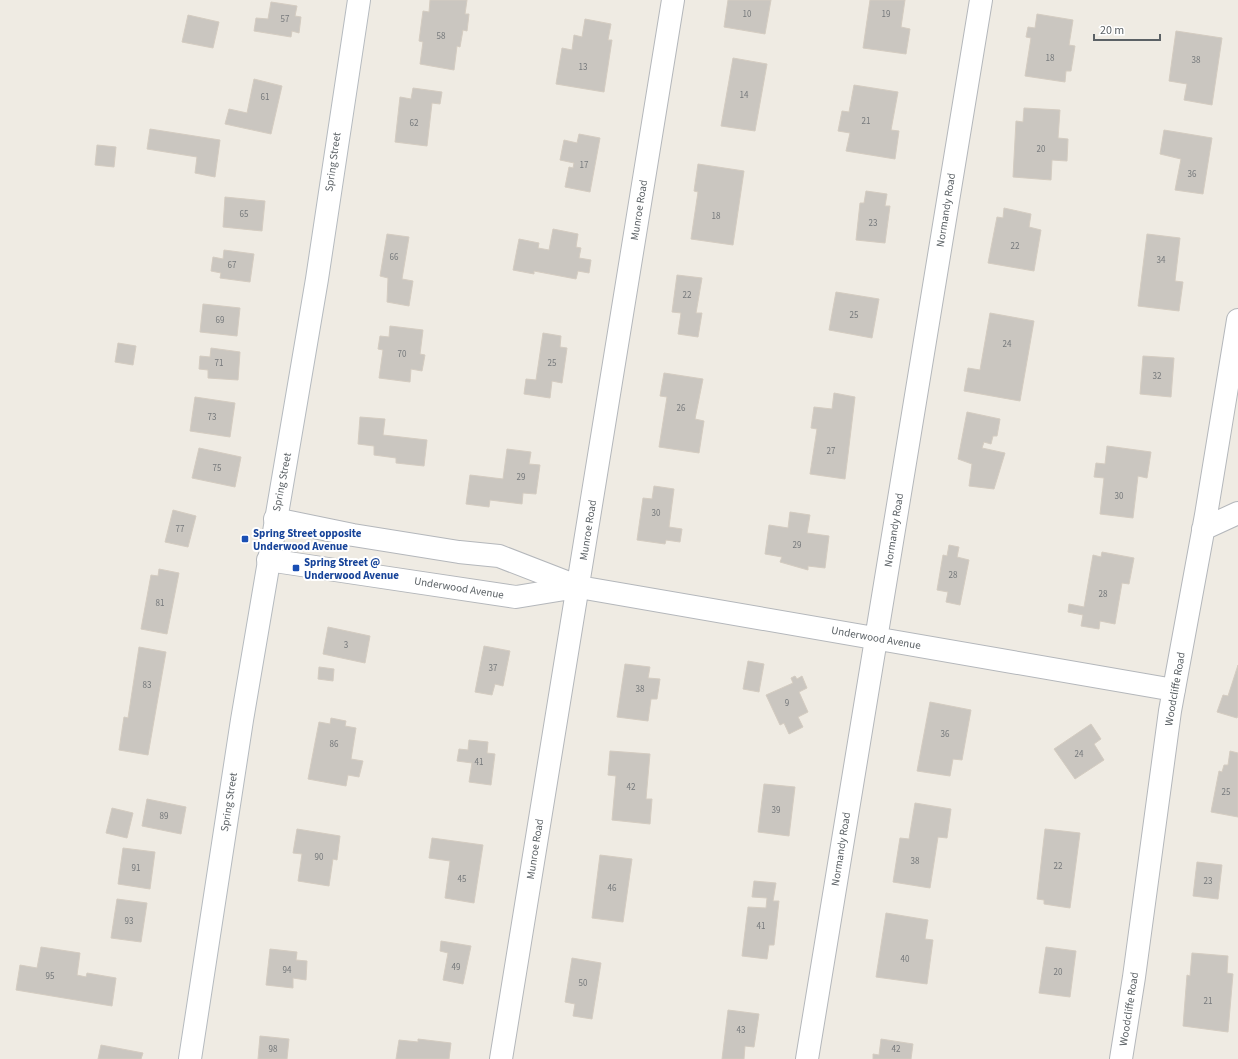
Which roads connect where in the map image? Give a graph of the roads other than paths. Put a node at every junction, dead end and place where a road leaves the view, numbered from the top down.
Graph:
1 (359, 0) edge
2 (673, 0) edge
3 (981, 0) edge
4 (1238, 320) edge
5 (1238, 513) edge
6 (275, 519) junction
7 (1203, 529) junction
8 (268, 560) junction
9 (578, 587) junction
10 (876, 638) junction
11 (1174, 690) junction
12 (190, 1059) edge
13 (501, 1059) edge
14 (807, 1059) edge
15 (1121, 1059) edge

1 - 6 street, Spring Street
2 - 9 street, Munroe Road
3 - 10 street, Normandy Road
4 - 7 street, Woodcliffe Road
5 - 7 street
6 - 8 street, Spring Street
6 - 9 street, Underwood Avenue
7 - 11 street, Woodcliffe Road
8 - 9 street, Underwood Avenue
8 - 12 street, Spring Street
9 - 10 street, Underwood Avenue
9 - 13 street, Munroe Road
10 - 11 street, Underwood Avenue
10 - 14 street, Normandy Road
11 - 15 street, Woodcliffe Road

